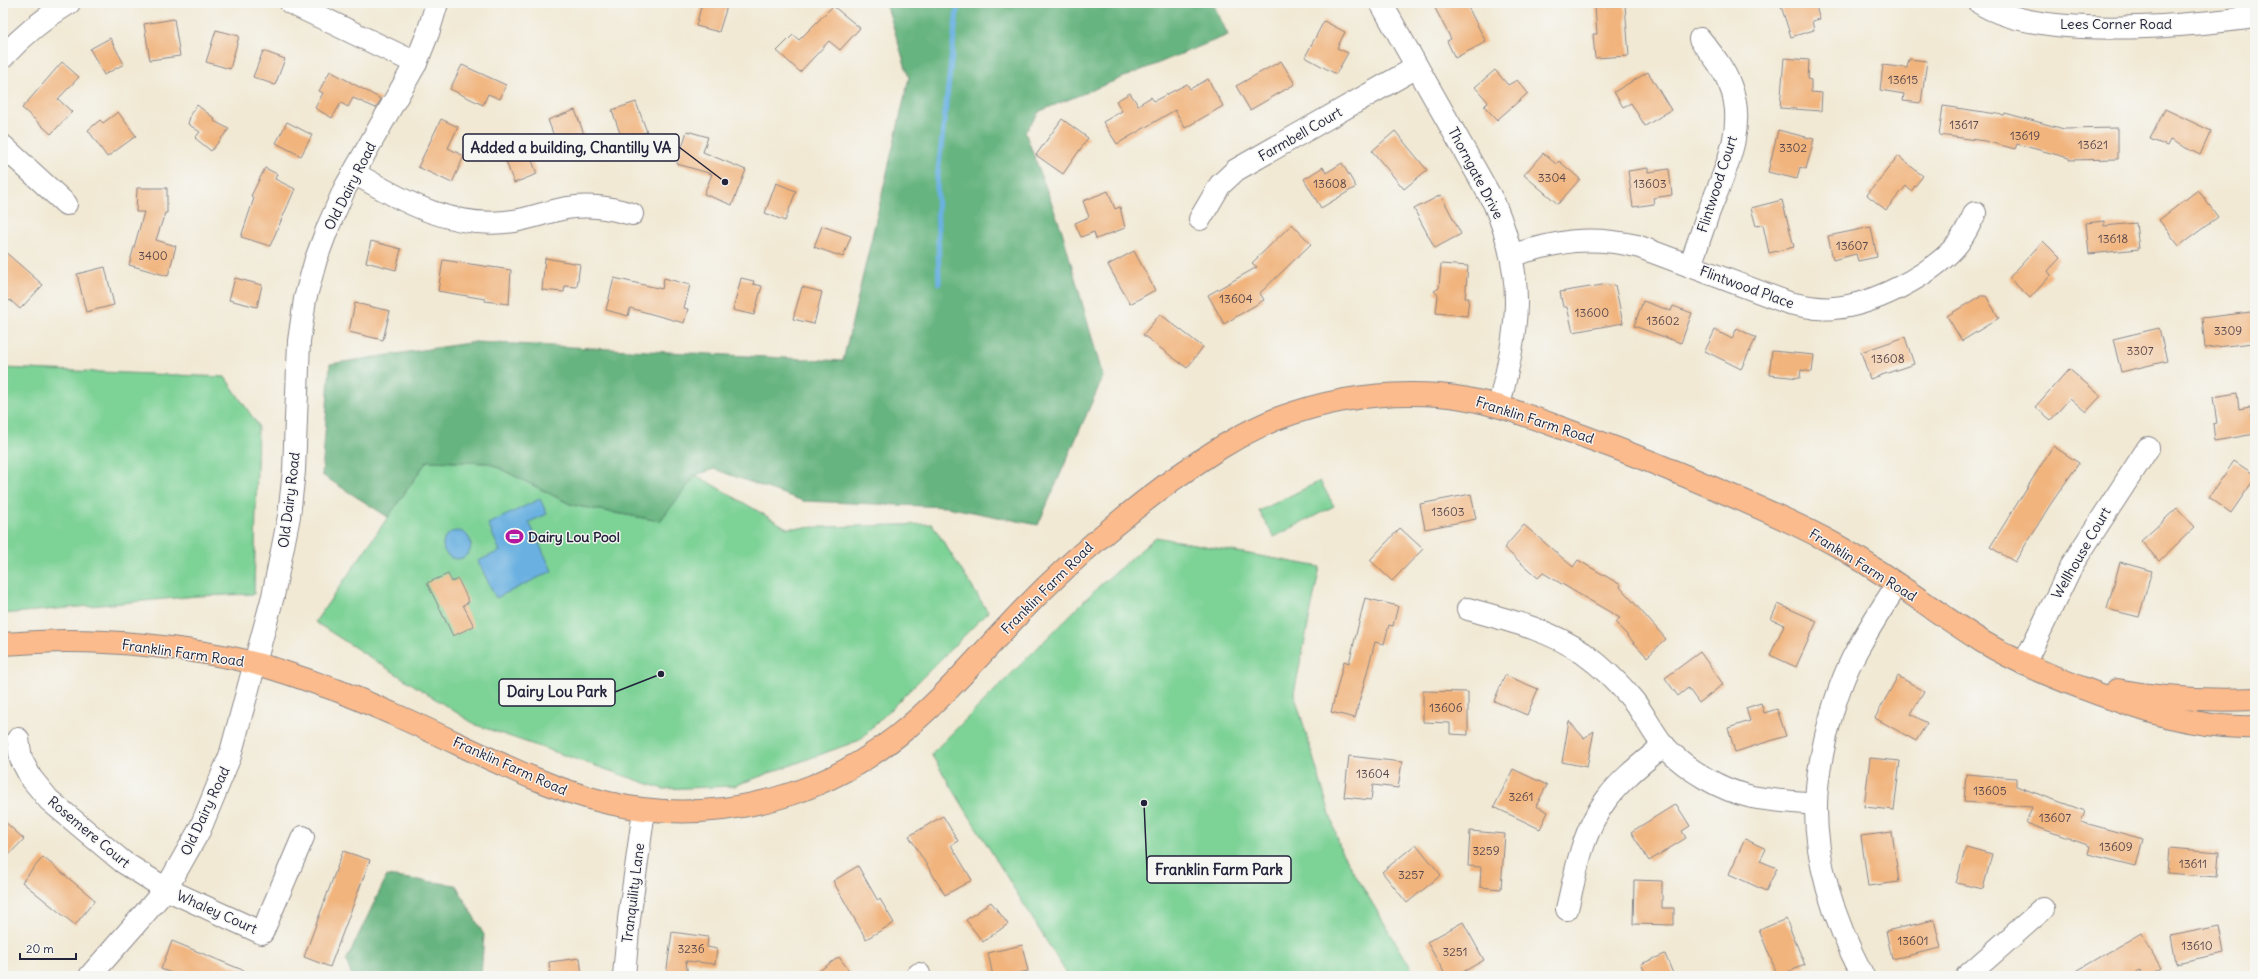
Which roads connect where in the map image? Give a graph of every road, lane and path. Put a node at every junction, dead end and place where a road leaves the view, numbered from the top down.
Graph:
1 (69, 3) edge
2 (291, 3) edge
3 (437, 3) edge
4 (1382, 3) edge
5 (1980, 3) edge
6 (2255, 17) edge
7 (1700, 39) dead end
8 (3, 57) edge
9 (416, 62) junction
10 (1417, 67) junction
11 (3, 146) edge
12 (354, 173) junction
13 (66, 204) dead end
14 (1975, 213) dead end
15 (632, 214) dead end
16 (1200, 219) dead end
17 (1512, 255) junction
18 (1690, 266) junction
19 (1499, 406) junction
20 (2148, 448) dead end
21 (1897, 585) junction
22 (1468, 609) dead end
23 (3, 644) edge
24 (254, 664) junction
25 (2024, 664) junction
26 (2072, 684) junction
27 (2255, 699) edge
28 (2255, 726) edge
29 (18, 739) dead end
30 (1664, 745) junction
31 (1816, 804) junction
32 (644, 810) junction
33 (303, 837) dead end
34 (166, 890) junction
35 (1567, 909) dead end
36 (2043, 909) dead end
37 (90, 976) edge
38 (624, 976) edge
39 (1864, 976) edge
40 (1967, 976) edge

1 - 8 street
2 - 9 street
3 - 9 street, Old Dairy Road
4 - 10 street, Thorngate Drive
5 - 6 street, Lees Corner Road
7 - 18 street, Flintwood Court
9 - 12 street, Old Dairy Road
10 - 16 street, Farmbell Court
10 - 17 street, Thorngate Drive
11 - 13 street
12 - 15 street
12 - 24 street, Old Dairy Road
14 - 18 street, Flintwood Place
17 - 18 street, Flintwood Place
17 - 19 street, Thorngate Drive
19 - 21 main road, Franklin Farm Road
19 - 32 main road, Franklin Farm Road
20 - 25 street, Wellhouse Court
21 - 25 main road, Franklin Farm Road
21 - 31 street
22 - 30 street
23 - 24 main road, Franklin Farm Road
24 - 32 main road, Franklin Farm Road
24 - 34 street, Old Dairy Road
25 - 26 main road, Franklin Farm Road
26 - 27 main road, Franklin Farm Road
26 - 28 main road, Franklin Farm Road
29 - 34 street, Rosemere Court
30 - 31 street
30 - 35 street
31 - 39 street
32 - 38 street, Tranquility Lane
33 - 34 street, Whaley Court
34 - 37 street, Old Dairy Road
36 - 40 street

